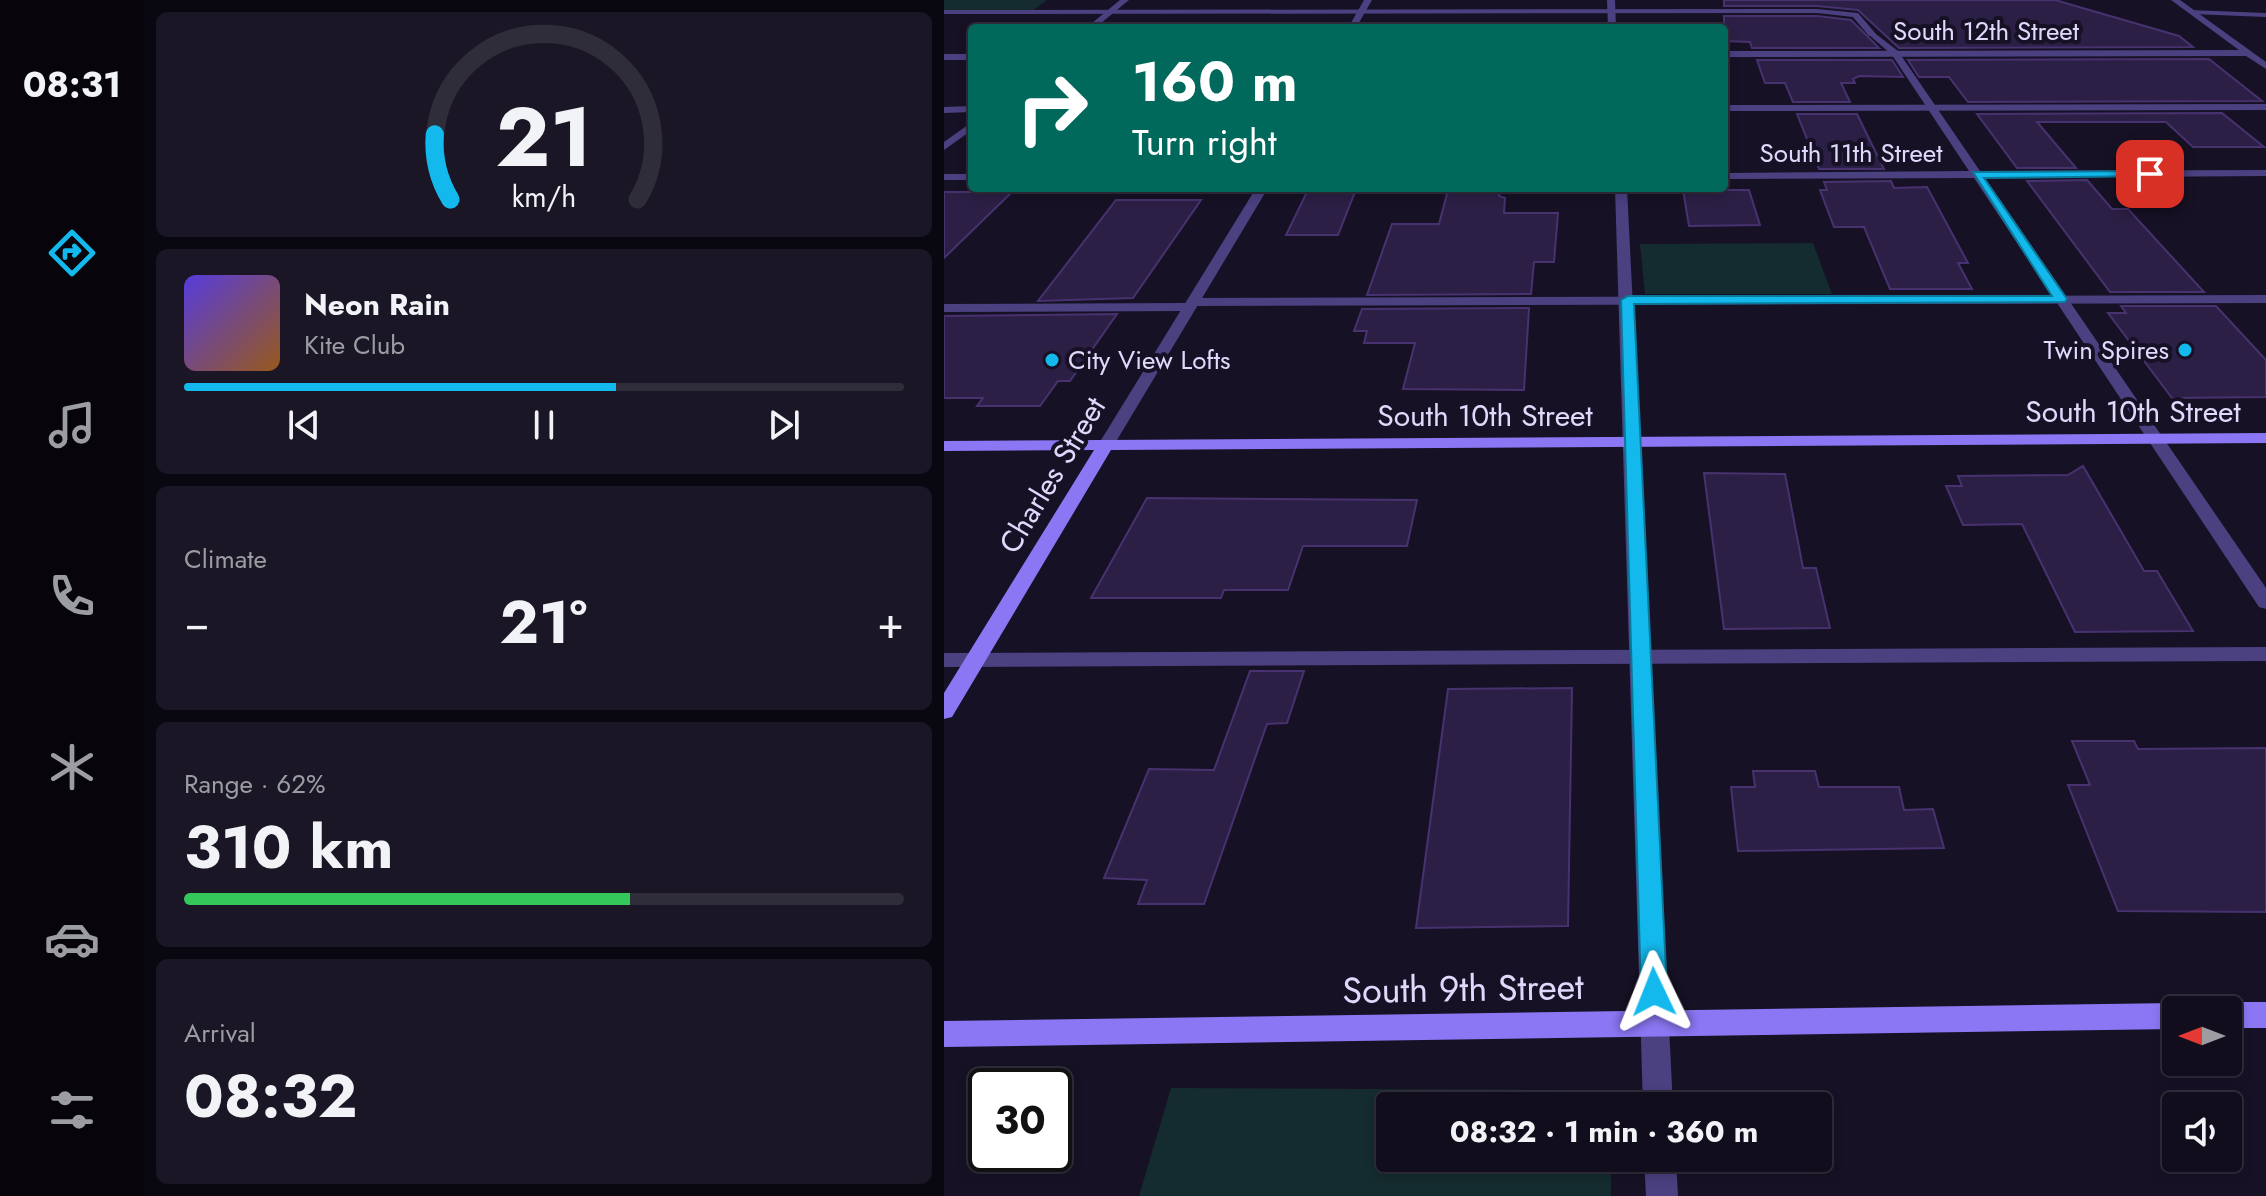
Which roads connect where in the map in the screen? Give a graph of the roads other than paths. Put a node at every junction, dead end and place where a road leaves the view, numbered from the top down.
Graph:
1 (1125, 0) edge
2 (1368, 0) edge
3 (1611, 0) edge
4 (2175, 0) edge
5 (1611, 11) junction
6 (944, 12) edge
7 (1110, 12) junction
8 (1361, 12) junction
9 (2192, 12) junction
10 (2266, 15) edge
11 (1095, 24) edge
12 (1354, 24) edge
13 (1612, 24) edge
14 (1895, 53) junction
15 (2248, 53) junction
16 (1728, 54) edge
17 (944, 57) edge
18 (968, 57) edge
19 (2266, 66) edge
20 (2266, 107) edge
21 (1728, 108) edge
22 (1932, 108) junction
23 (968, 109) edge
24 (944, 110) edge
25 (968, 128) edge
26 (944, 147) edge
27 (2266, 173) edge
28 (1977, 175) junction
29 (1728, 176) edge
30 (944, 177) edge
31 (968, 177) edge
32 (1260, 192) edge
33 (1621, 192) edge
34 (2061, 299) junction
35 (2266, 299) edge
36 (1628, 300) junction
37 (1191, 304) junction
38 (944, 308) edge
39 (2266, 438) edge
40 (2155, 439) junction
41 (1634, 442) junction
42 (1106, 445) junction
43 (944, 446) edge
44 (2266, 603) edge
45 (1642, 654) junction
46 (2266, 654) edge
47 (944, 660) edge
48 (975, 660) junction
49 (944, 711) edge
50 (2242, 1015) edge
51 (2266, 1015) edge
52 (2162, 1016) edge
53 (1655, 1023) junction
54 (944, 1034) edge
55 (1657, 1092) edge
56 (1661, 1172) edge
57 (1662, 1196) edge

1 - 7 street
2 - 8 street
3 - 5 street
4 - 9 street
5 - 8 street
5 - 13 street
5 - 14 street
6 - 7 street
7 - 8 street
7 - 11 street
8 - 12 street
9 - 10 street
9 - 15 street
14 - 15 street, South 12th Street
14 - 16 street, South 12th Street
14 - 22 street
15 - 19 street
17 - 18 street
20 - 22 street
21 - 22 street
22 - 28 street
23 - 24 street
25 - 26 street
27 - 28 street, South 11th Street
28 - 29 street, South 11th Street
28 - 34 street
30 - 31 street
32 - 37 street, Charles Street
33 - 36 street
34 - 35 street
34 - 36 street
34 - 40 street
36 - 37 street
36 - 41 street
37 - 38 street
37 - 42 street, Charles Street
39 - 40 main road, South 10th Street
40 - 41 main road, South 10th Street
40 - 44 street
41 - 42 main road, South 10th Street
41 - 45 street
42 - 43 main road, South 10th Street
42 - 48 main road, Charles Street
45 - 46 street
45 - 48 street
45 - 53 street
47 - 48 street
48 - 49 main road, Charles Street
50 - 51 main road
52 - 53 main road, South 9th Street
53 - 54 main road, South 9th Street
53 - 55 street
56 - 57 street

